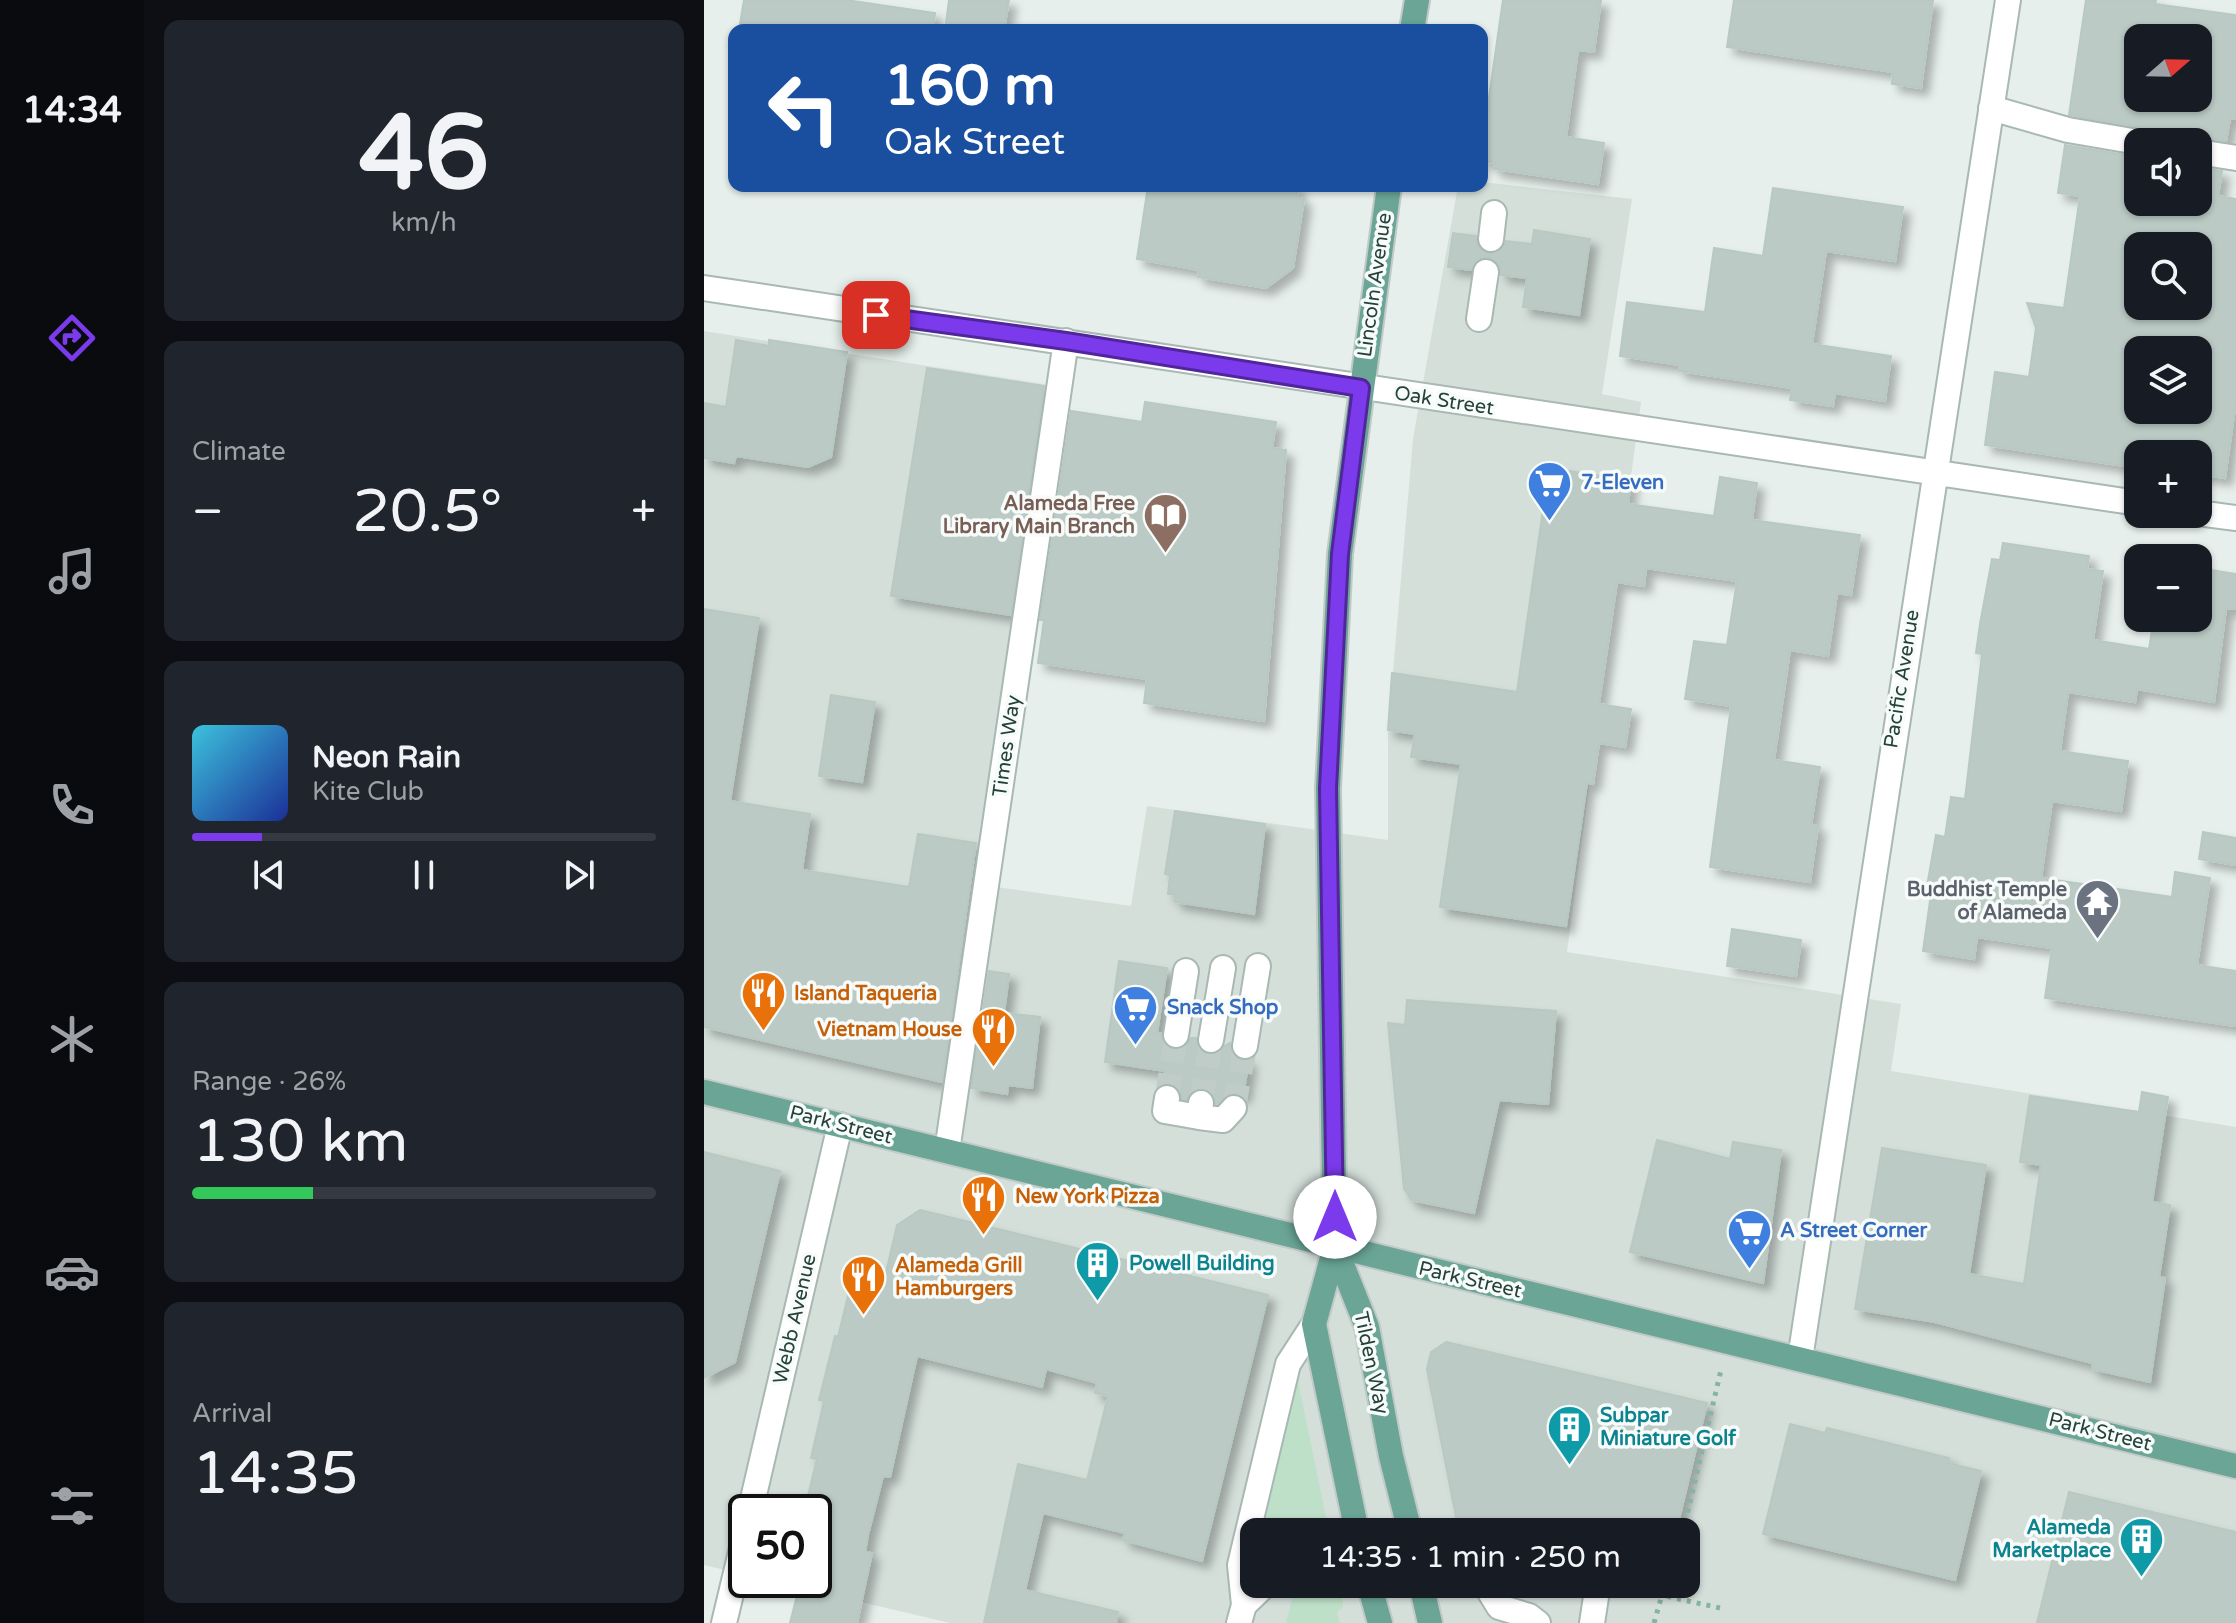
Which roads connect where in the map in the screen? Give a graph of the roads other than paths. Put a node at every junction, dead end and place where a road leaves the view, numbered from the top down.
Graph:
1 (1417, 0) edge
2 (2008, 0) edge
3 (1413, 24) edge
4 (1991, 108) junction
5 (2124, 140) edge
6 (2212, 154) edge
7 (2236, 158) edge
8 (1388, 192) edge
9 (1494, 213) dead end
10 (1491, 239) dead end
11 (1486, 272) dead end
12 (704, 288) edge
13 (1479, 319) dead end
14 (1066, 341) junction
15 (1361, 388) junction
16 (1933, 472) junction
17 (2124, 501) edge
18 (2212, 515) edge
19 (2236, 518) edge
20 (1258, 966) dead end
21 (1223, 968) dead end
22 (1186, 971) dead end
23 (1176, 1035) tunnel mouth
24 (1211, 1040) tunnel mouth
25 (1245, 1046) tunnel mouth
26 (704, 1092) edge
27 (1167, 1098) dead end
28 (1234, 1108) dead end
29 (840, 1125) junction
30 (947, 1151) junction
31 (1335, 1247) junction
32 (1314, 1324) junction
33 (1800, 1359) junction
34 (2236, 1466) edge
35 (754, 1494) edge
36 (1354, 1518) edge
37 (1406, 1518) edge
38 (730, 1598) edge
39 (1255, 1598) edge
40 (1373, 1598) edge
41 (1424, 1598) edge
42 (1494, 1598) edge
43 (1596, 1598) edge
44 (1242, 1614) edge
45 (724, 1623) edge
46 (1380, 1623) edge
47 (1430, 1623) edge
48 (1538, 1623) edge
49 (1592, 1623) edge

1 - 3 main road
2 - 4 street, Pacific Avenue
4 - 5 street
4 - 16 street, Pacific Avenue
6 - 7 street
8 - 15 main road, Lincoln Avenue
9 - 10 street
11 - 13 street
12 - 14 street, Oak Street
14 - 15 street, Oak Street
14 - 30 street, Times Way
15 - 16 street, Oak Street
15 - 31 main road, Lincoln Avenue
16 - 17 street, Oak Street
16 - 33 street, Pacific Avenue
18 - 19 street
20 - 25 street
21 - 24 street
22 - 23 street
26 - 29 main road, Park Street
27 - 28 street
29 - 30 main road, Park Street
29 - 35 street, Webb Avenue
30 - 31 main road, Park Street
31 - 32 main road
31 - 33 main road, Park Street
31 - 37 main road, Tilden Way
32 - 36 main road
32 - 44 street
33 - 34 main road, Park Street
38 - 45 street
39 - 44 street
40 - 46 main road
41 - 47 main road
42 - 48 street
43 - 49 street

